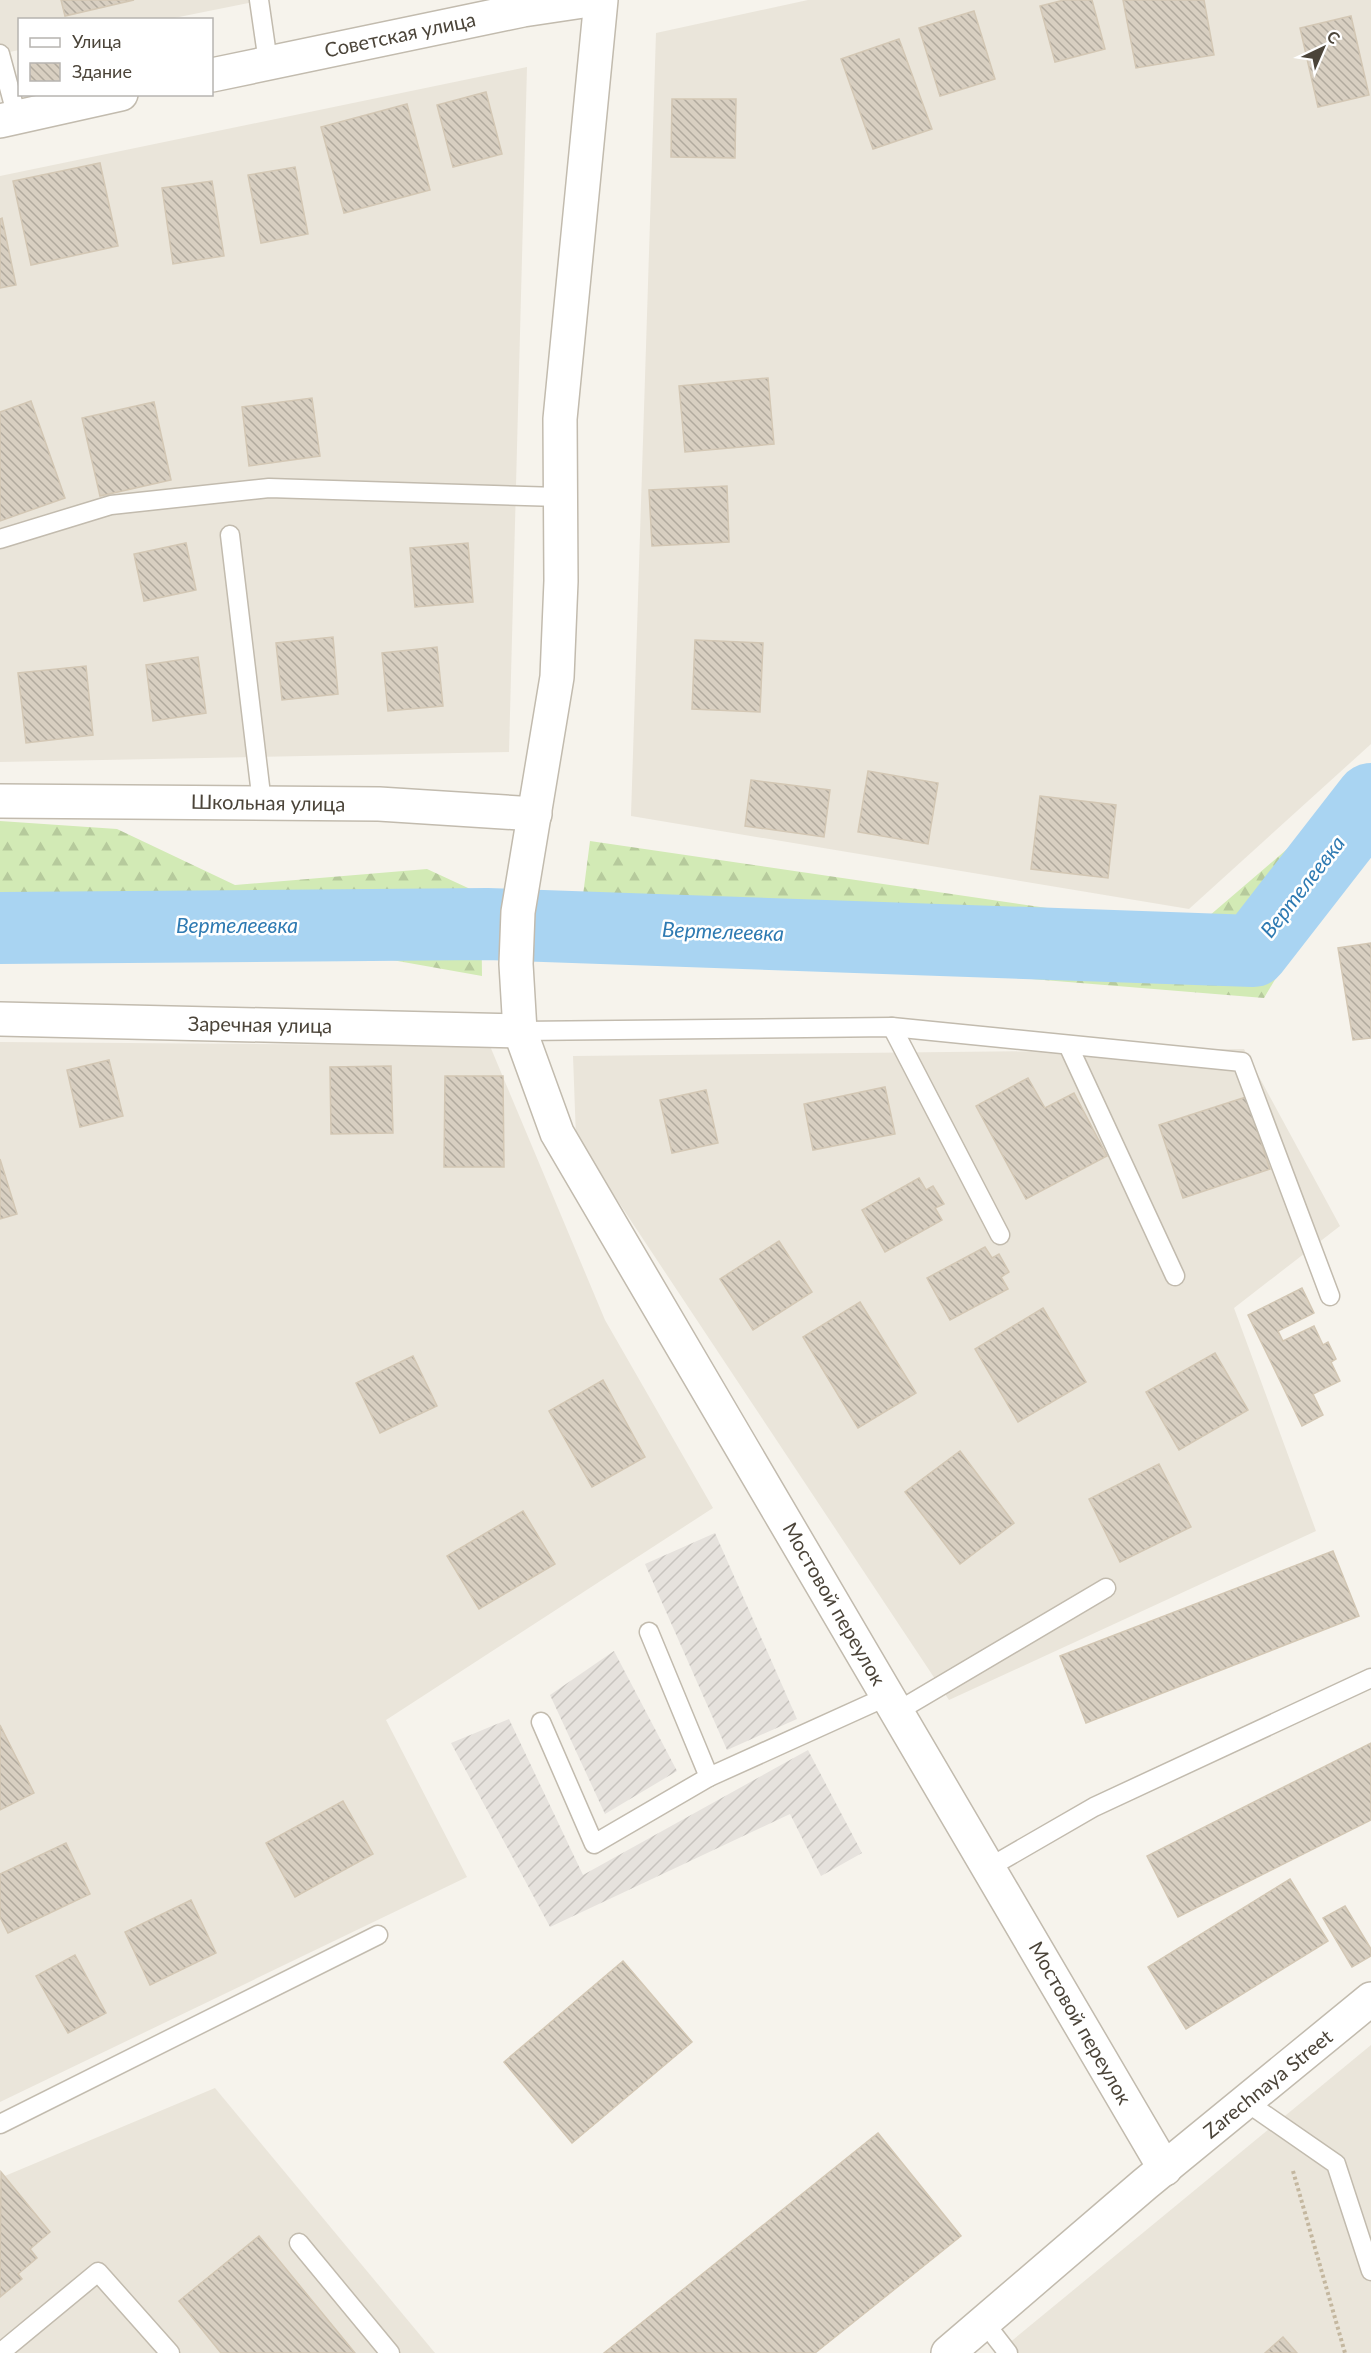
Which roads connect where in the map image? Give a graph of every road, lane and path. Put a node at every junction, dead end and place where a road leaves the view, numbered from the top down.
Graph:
1 (259, 0) edge
2 (590, 0) edge
3 (601, 0) edge
4 (0, 54) edge
5 (268, 62) junction
6 (213, 75) edge
7 (112, 96) edge
8 (8, 119) edge
9 (559, 497) junction
10 (230, 535) dead end
11 (0, 538) edge
12 (0, 801) edge
13 (262, 803) junction
14 (535, 814) junction
15 (0, 1019) edge
16 (892, 1027) junction
17 (520, 1031) junction
18 (1068, 1045) junction
19 (1000, 1235) dead end
20 (1175, 1276) dead end
21 (1330, 1296) dead end
22 (1106, 1588) dead end
23 (649, 1632) dead end
24 (1371, 1678) edge
25 (893, 1703) junction
26 (541, 1722) dead end
27 (709, 1777) junction
28 (990, 1867) junction
29 (378, 1935) dead end
30 (1371, 1999) edge
31 (1245, 2101) junction
32 (0, 2124) edge
33 (1321, 2152) junction
34 (1165, 2169) junction
35 (299, 2243) dead end
36 (1371, 2271) edge
37 (984, 2322) junction
38 (0, 2353) edge
39 (170, 2353) edge
40 (390, 2353) edge
41 (948, 2353) edge
42 (1008, 2353) edge
43 (1345, 2353) edge

1 - 5 lane
2 - 5 street, Советская улица
3 - 9 street, Мостовой переулок
4 - 8 lane
5 - 6 street, Советская улица
7 - 8 street
9 - 11 lane
9 - 14 street, Мостовой переулок
10 - 13 lane
12 - 13 street, Школьная улица
13 - 14 street, Школьная улица
14 - 17 street, Мостовой переулок
15 - 17 street, Заречная улица
16 - 17 lane
16 - 18 lane
16 - 19 lane
17 - 25 street, Мостовой переулок
18 - 20 lane
18 - 21 lane
22 - 25 lane
23 - 27 lane
24 - 28 lane
25 - 27 lane
25 - 28 street, Мостовой переулок
26 - 27 lane
28 - 34 street, Мостовой переулок
29 - 32 lane
30 - 31 street, Zarechnaya Street
31 - 33 lane
31 - 34 street, Zarechnaya Street
33 - 36 lane
33 - 43 path
34 - 37 street, Zarechnaya Street
35 - 40 lane
37 - 41 street, Zarechnaya Street
37 - 42 lane
38 - 39 lane

